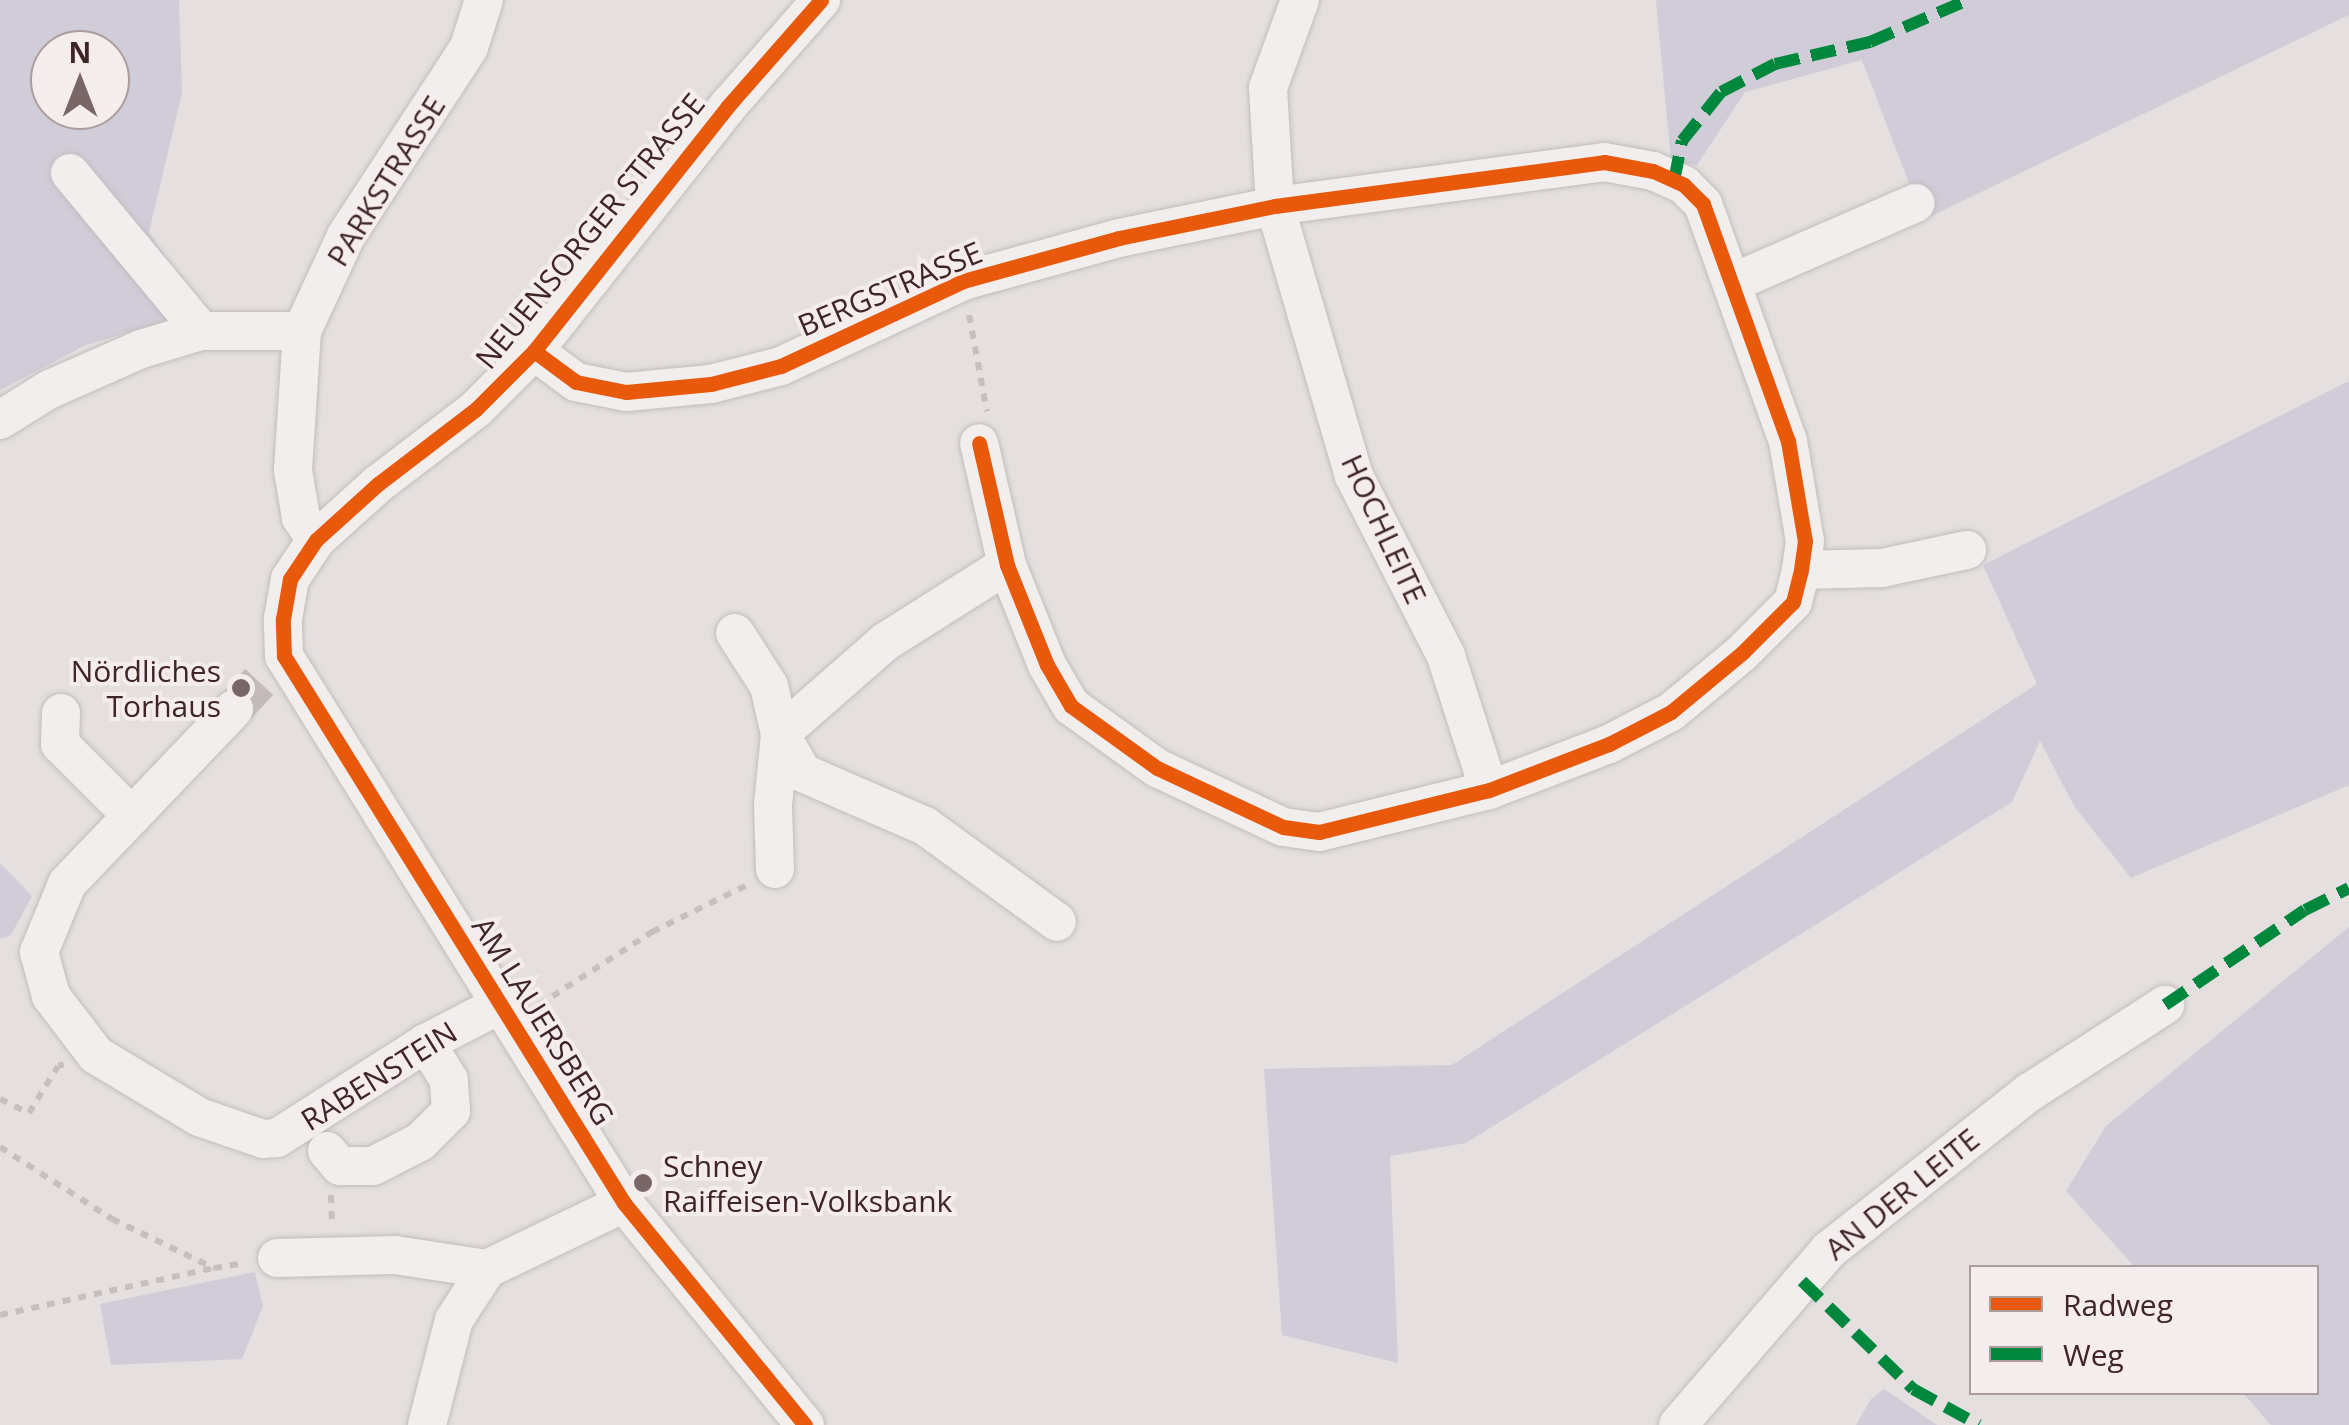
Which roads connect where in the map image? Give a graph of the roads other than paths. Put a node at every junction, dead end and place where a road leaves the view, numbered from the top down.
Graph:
1 (484, 0) edge
2 (821, 0) edge
3 (1300, 0) edge
4 (70, 172) dead end
5 (1916, 203) dead end
6 (1275, 206) junction
7 (1734, 282) junction
8 (202, 331) junction
9 (302, 331) junction
10 (534, 352) junction
11 (0, 420) edge
12 (979, 443) road end
13 (316, 540) junction
14 (1968, 550) dead end
15 (1007, 565) junction
16 (1802, 570) junction
17 (734, 633) dead end
18 (259, 682) junction
19 (61, 713) dead end
20 (780, 734) junction
21 (1490, 790) junction
22 (132, 816) junction
23 (775, 869) dead end
24 (1056, 922) dead end
25 (501, 1004) junction
26 (2165, 1005) dead end
27 (426, 1043) junction
28 (328, 1151) dead end
29 (624, 1203) junction
30 (277, 1258) road end
31 (487, 1269) junction
32 (427, 1425) edge
33 (805, 1425) edge
34 (1678, 1425) edge

1 - 9 street, PARKSTRASSE
2 - 10 street, NEUENSORGER STRASSE
3 - 6 street, HOCHLEITE
4 - 8 street
5 - 7 street
6 - 7 street, BERGSTRASSE
6 - 10 street, BERGSTRASSE
6 - 21 street, HOCHLEITE
7 - 16 street, BERGSTRASSE
8 - 9 street
8 - 11 street
9 - 13 street, PARKSTRASSE
10 - 13 street, NEUENSORGER STRASSE
12 - 15 street
13 - 18 street, NEUENSORGER STRASSE
14 - 16 street
15 - 20 street
15 - 21 street
16 - 21 street
17 - 20 street
18 - 22 street
18 - 25 street, AM LAUERSBERG
19 - 22 street
20 - 23 street
20 - 24 street
22 - 27 street, RABENSTEIN
25 - 27 street, RABENSTEIN
25 - 29 street, AM LAUERSBERG
26 - 34 street, AN DER LEITE
27 - 28 street
29 - 31 street
29 - 33 street, AM LAUERSBERG
30 - 31 street
31 - 32 street

